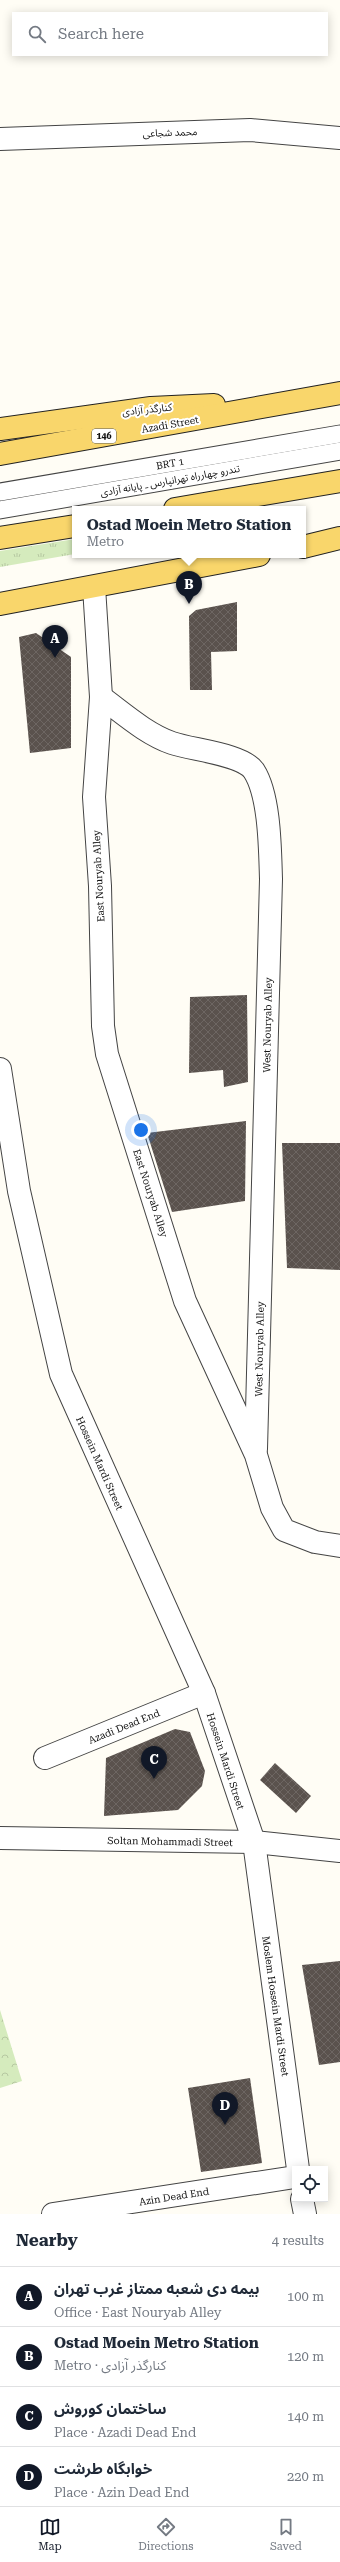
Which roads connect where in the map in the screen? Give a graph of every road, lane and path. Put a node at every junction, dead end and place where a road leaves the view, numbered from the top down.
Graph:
1 (340, 138) edge
2 (0, 139) edge
3 (340, 393) edge
4 (295, 401) junction
5 (0, 429) edge
6 (340, 434) edge
7 (340, 451) edge
8 (0, 454) edge
9 (340, 481) edge
10 (0, 492) edge
11 (193, 506) edge
12 (0, 510) edge
13 (72, 526) edge
14 (0, 538) edge
15 (340, 538) edge
16 (306, 546) edge
17 (244, 558) edge
18 (94, 587) junction
19 (0, 604) edge
20 (101, 697) junction
21 (0, 1069) edge
22 (256, 1454) junction
23 (340, 1546) edge
24 (204, 1693) junction
25 (45, 1758) dead end
26 (0, 1838) edge
27 (254, 1842) junction
28 (340, 1851) edge
29 (298, 2166) edge
30 (292, 2177) edge
31 (303, 2202) edge
32 (53, 2214) edge
33 (305, 2214) edge

1 - 2 street, محمد شجاعی
3 - 4 main road, Azadi Street / 146
4 - 5 main road, کنارگذر آزادی
4 - 8 main road, Azadi Street / 146
6 - 10 lane, BRT 1
7 - 12 lane, تندرو چهارراه تهرانپارس ـ پایانه آزادی
9 - 11 main road
13 - 14 main road
15 - 16 main road
17 - 18 main road
18 - 19 main road
18 - 20 street, East Nouryab Alley
20 - 22 street, East Nouryab Alley
20 - 22 street, West Nouryab Alley
21 - 24 street, Hossein Mardi Street
22 - 23 street, East Nouryab Alley
24 - 25 street, Azadi Dead End
24 - 27 street, Hossein Mardi Street
26 - 27 street, Soltan Mohammadi Street
27 - 28 street, Soltan Mohammadi Street
27 - 29 street, Moslem Hossein Mardi Street
30 - 32 street, Azin Dead End
31 - 33 street

